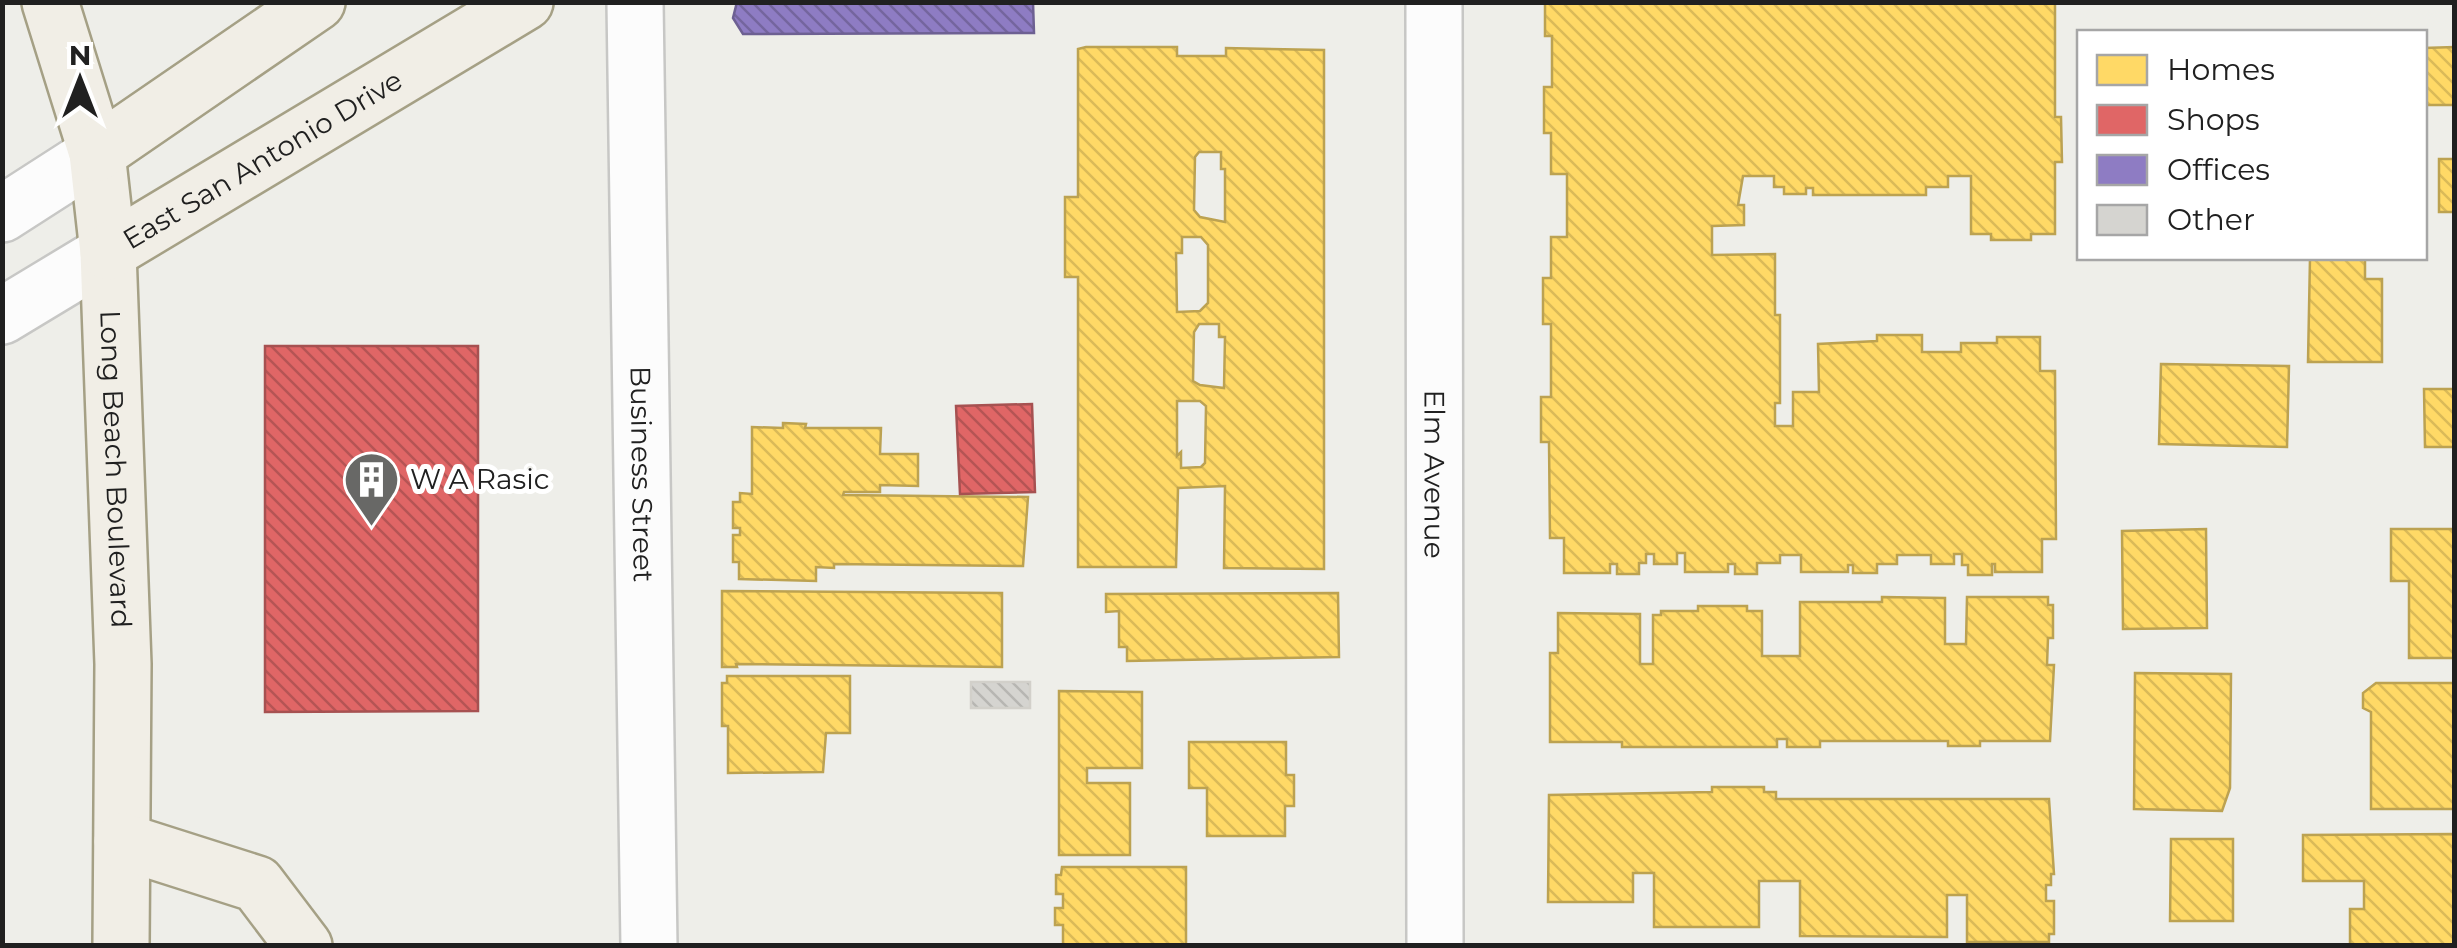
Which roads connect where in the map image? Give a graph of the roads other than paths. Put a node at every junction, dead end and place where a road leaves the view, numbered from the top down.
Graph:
1 (50, 2) edge
2 (317, 2) edge
3 (524, 2) edge
4 (635, 2) edge
5 (1434, 2) edge
6 (97, 153) junction
7 (2, 214) edge
8 (108, 252) junction
9 (2, 316) edge
10 (122, 840) junction
11 (121, 946) edge
12 (304, 946) edge
13 (649, 946) edge
14 (1436, 946) edge

1 - 6 main road, Long Beach Boulevard
2 - 6 main road
3 - 8 main road, East San Antonio Drive
4 - 13 street, Business Street
5 - 14 street, Elm Avenue
6 - 7 street
6 - 8 main road, Long Beach Boulevard
8 - 9 street, East San Antonio Drive
8 - 10 main road, Long Beach Boulevard
10 - 11 main road, Long Beach Boulevard
10 - 12 main road

